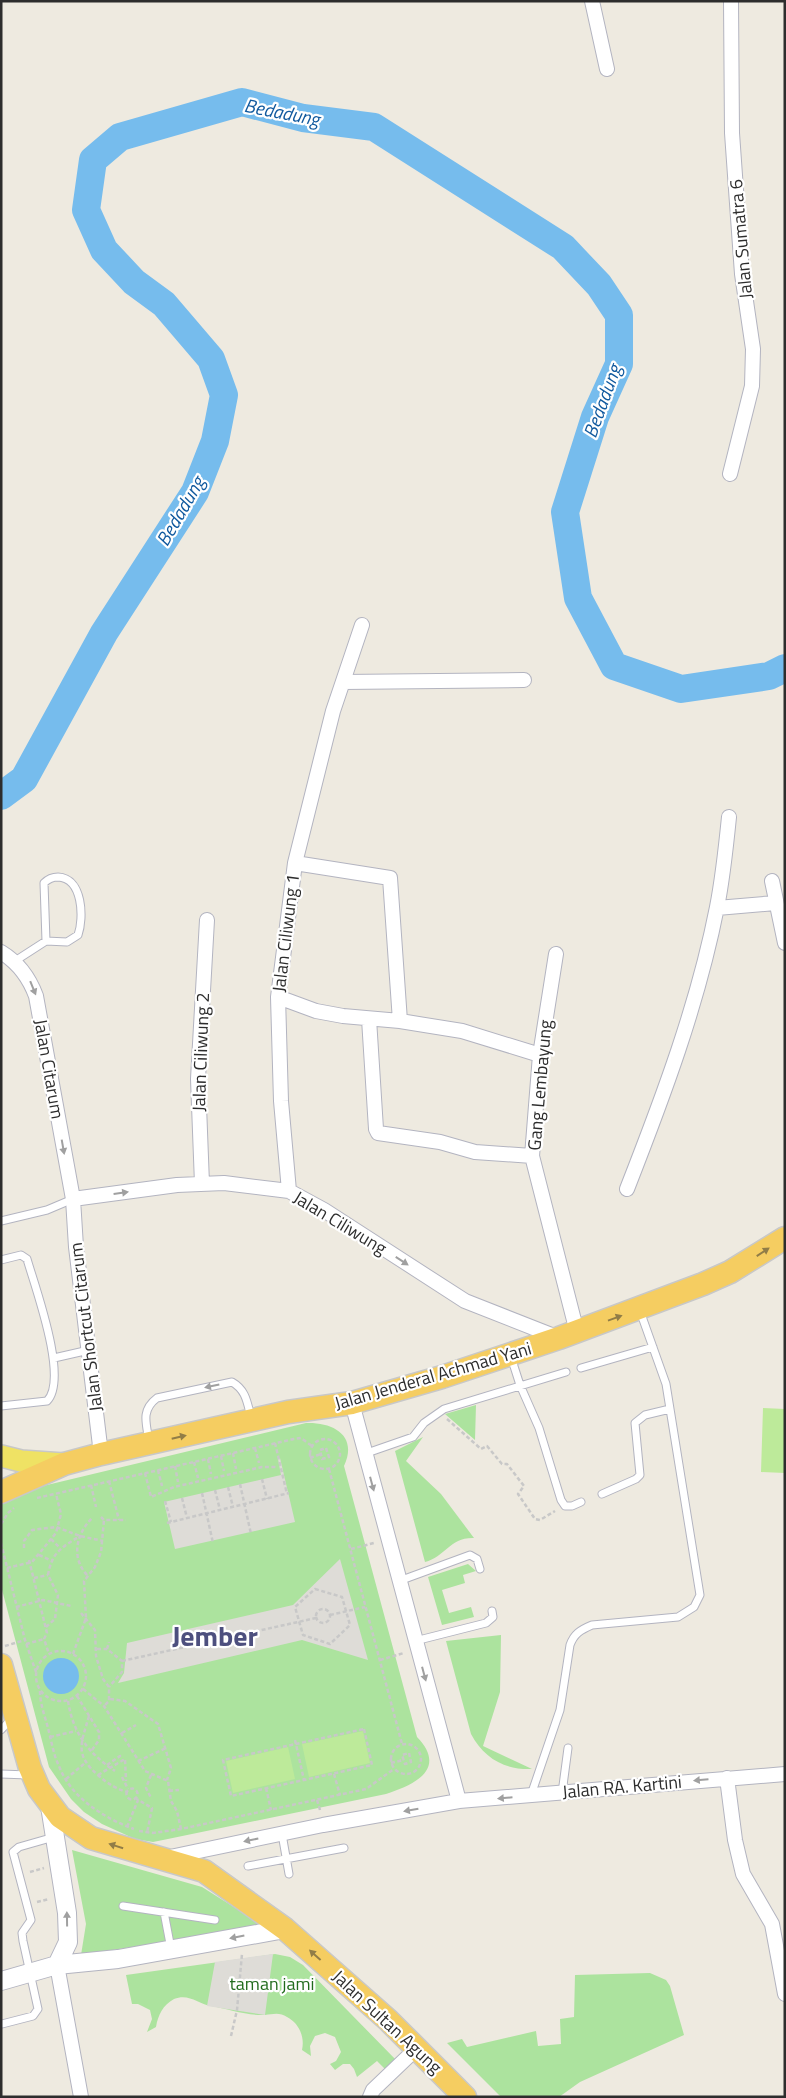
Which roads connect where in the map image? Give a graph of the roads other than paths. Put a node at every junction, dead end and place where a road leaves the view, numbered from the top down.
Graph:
1 (592, 1) edge
2 (731, 1) edge
3 (607, 69) dead end
4 (730, 474) dead end
5 (362, 624) dead end
6 (524, 680) dead end
7 (343, 682) junction
8 (729, 817) dead end
9 (295, 863) junction
10 (772, 881) dead end
11 (775, 903) junction
12 (717, 908) junction
13 (207, 920) dead end
14 (46, 942) junction
15 (785, 943) edge
16 (1, 952) edge
17 (556, 954) dead end
18 (15, 961) junction
19 (278, 997) junction
20 (369, 1019) junction
21 (400, 1021) junction
22 (540, 1055) junction
23 (532, 1156) junction
24 (202, 1184) junction
25 (626, 1189) dead end
26 (289, 1191) junction
27 (73, 1199) junction
28 (1, 1221) edge
29 (785, 1238) edge
30 (1, 1260) edge
31 (640, 1309) junction
32 (568, 1335) junction
33 (653, 1347) junction
34 (89, 1350) junction
35 (510, 1355) junction
36 (54, 1358) junction
37 (580, 1368) dead end
38 (566, 1372) dead end
39 (520, 1385) junction
40 (352, 1403) junction
41 (1, 1406) edge
42 (670, 1409) junction
43 (252, 1420) junction
44 (150, 1444) junction
45 (101, 1454) junction
46 (364, 1454) junction
47 (1, 1456) edge
48 (64, 1464) junction
49 (602, 1494) dead end
50 (10, 1499) edge
51 (581, 1502) dead end
52 (480, 1569) dead end
53 (399, 1582) junction
54 (492, 1611) dead end
55 (415, 1641) junction
56 (2, 1669) edge
57 (8, 1715) edge
58 (568, 1748) dead end
59 (1, 1774) edge
60 (785, 1774) edge
61 (33, 1775) junction
62 (727, 1778) junction
63 (562, 1792) junction
64 (531, 1795) junction
65 (458, 1801) junction
66 (50, 1806) junction
67 (282, 1834) junction
68 (55, 1837) junction
69 (344, 1848) dead end
70 (163, 1859) junction
71 (286, 1859) junction
72 (248, 1866) dead end
73 (289, 1874) dead end
74 (123, 1906) dead end
75 (164, 1912) junction
76 (215, 1920) dead end
77 (285, 1928) junction
78 (171, 1949) junction
79 (57, 1965) junction
80 (31, 1974) junction
81 (1, 1981) edge
82 (785, 1994) edge
83 (2, 2024) edge
84 (417, 2048) junction
85 (80, 2097) edge
86 (370, 2097) edge
87 (465, 2097) edge

1 - 3 street
2 - 4 street, Jalan Sumatra 6
5 - 7 street, Jalan Ciliwung 1
6 - 7 street
7 - 9 street, Jalan Ciliwung 1
8 - 12 street
9 - 19 street, Jalan Ciliwung 1
9 - 21 street
10 - 11 street
11 - 12 street
11 - 15 street
12 - 25 street
13 - 24 street, Jalan Ciliwung 2
14 - 14 lane
14 - 18 lane
16 - 18 street, Jalan Citarum
17 - 22 street, Gang Lembayung
18 -> 27 street, Jalan Citarum
19 - 20 street
19 - 26 street, Jalan Ciliwung 1
20 - 21 street
20 - 23 street
21 - 22 street
22 - 23 street, Gang Lembayung
23 - 32 street, Gang Lembayung
24 - 26 street, Jalan Ciliwung
27 -> 24 street, Jalan Ciliwung
26 -> 32 street, Jalan Ciliwung
27 - 28 lane
27 - 34 street, Jalan Shortcut Citarum
31 -> 29 highway, Jalan Jenderal Achmad Yani
30 - 36 lane
32 -> 31 highway, Jalan Jenderal Achmad Yani
31 - 33 lane
32 - 35 highway, Jalan Jenderal Achmad Yani
33 - 37 lane
33 - 42 lane
34 - 36 lane
34 - 45 street, Jalan Shortcut Citarum
35 - 39 lane
35 - 40 highway, Jalan Jenderal Achmad Yani
36 - 41 lane
38 - 39 lane
39 - 46 lane
39 - 51 lane
40 - 43 highway, Jalan Jenderal Achmad Yani
40 - 46 street
42 - 49 lane
42 - 64 lane
44 -> 43 highway, Jalan Jenderal Achmad Yani
43 -> 44 lane
44 - 45 highway, Jalan Jenderal Achmad Yani
45 - 48 highway, Jalan Jenderal Achmad Yani
46 -> 53 street
47 - 48 main road
48 - 50 highway, Jalan Jenderal Achmad Yani
52 - 53 lane
53 - 55 street
54 - 55 lane
55 -> 65 street
56 - 57 highway, Jalan Sultan Agung
57 - 61 highway, Jalan Sultan Agung
58 - 63 lane
59 - 61 lane
60 - 62 street, Jalan RA. Kartini
61 - 66 highway, Jalan Sultan Agung
62 -> 63 street, Jalan RA. Kartini
62 - 82 street
63 - 64 street, Jalan RA. Kartini
64 -> 65 street, Jalan RA. Kartini
65 -> 67 street, Jalan RA. Kartini
66 - 68 street
70 -> 66 highway, Jalan Sultan Agung
67 -> 70 street, Jalan RA. Kartini
67 - 71 lane
79 -> 68 street
68 - 80 lane
69 - 71 lane
70 - 77 highway, Jalan Sultan Agung
71 - 72 lane
71 - 73 lane
74 - 75 lane
75 - 76 lane
75 - 78 lane
77 -> 78 street
84 -> 77 highway, Jalan Sultan Agung
78 - 79 street
79 - 80 street
79 - 85 street
80 - 81 street
80 - 83 lane
84 - 86 street
84 - 87 highway, Jalan Sultan Agung

